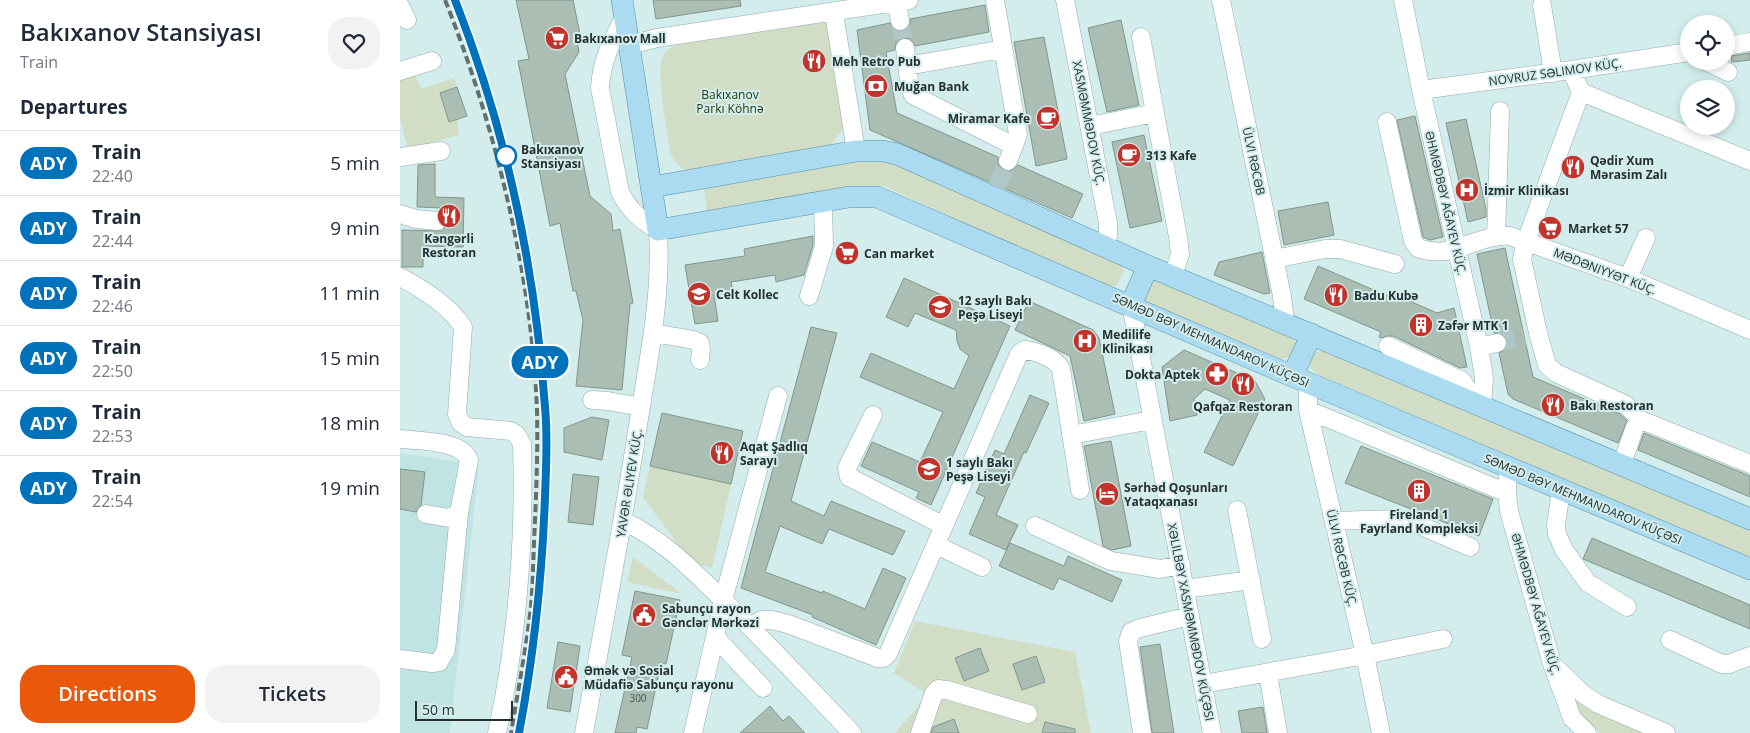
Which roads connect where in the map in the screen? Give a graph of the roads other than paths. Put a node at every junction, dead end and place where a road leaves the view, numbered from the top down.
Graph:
1 (995, 0) edge
2 (1066, 0) edge
3 (1221, 0) edge
4 (1403, 0) edge
5 (903, 1) edge
6 (1542, 5) dead end
7 (623, 9) edge
8 (834, 13) junction
9 (900, 21) tunnel mouth
10 (1141, 37) dead end
11 (1750, 42) edge
12 (1735, 44) edge
13 (630, 45) junction
14 (1003, 48) junction
15 (1680, 53) edge
16 (432, 61) dead end
17 (1572, 70) junction
18 (1724, 70) edge
19 (400, 71) edge
20 (1728, 72) dead end
21 (1553, 73) junction
22 (1421, 90) junction
23 (1581, 92) junction
24 (1500, 111) dead end
25 (1155, 113) junction
26 (1386, 122) dead end
27 (1090, 126) junction
28 (441, 151) dead end
29 (856, 151) junction
30 (400, 157) edge
31 (1750, 160) edge
32 (651, 179) junction
33 (823, 202) junction
34 (400, 214) edge
35 (437, 221) dead end
36 (658, 230) junction
37 (1496, 237) junction
38 (1646, 238) dead end
39 (1526, 241) junction
40 (1105, 247) junction
41 (1456, 250) junction
42 (1274, 259) junction
43 (1395, 264) dead end
44 (1148, 266) junction
45 (1173, 276) junction
46 (400, 277) edge
47 (1628, 278) junction
48 (809, 296) dead end
49 (1131, 305) junction
50 (1285, 322) junction
51 (1750, 330) edge
52 (654, 333) junction
53 (1312, 334) junction
54 (1497, 343) tunnel mouth
55 (1388, 346) dead end
56 (1479, 347) junction
57 (700, 360) dead end
58 (1300, 379) junction
59 (778, 396) dead end
60 (592, 400) dead end
61 (1473, 402) junction
62 (641, 408) junction
63 (1308, 410) junction
64 (873, 415) dead end
65 (1152, 420) junction
66 (1641, 420) junction
67 (1071, 434) junction
68 (400, 439) edge
69 (1750, 464) edge
70 (1621, 466) junction
71 (1508, 468) junction
72 (1080, 490) dead end
73 (1561, 490) junction
74 (1507, 493) junction
75 (1237, 510) dead end
76 (459, 513) junction
77 (426, 514) dead end
78 (1750, 519) edge
79 (623, 521) junction
80 (1334, 521) junction
81 (944, 526) junction
82 (1035, 526) dead end
83 (936, 545) junction
84 (1470, 547) dead end
85 (1181, 565) junction
86 (982, 567) dead end
87 (1750, 569) edge
88 (1251, 580) junction
89 (1185, 589) junction
90 (723, 601) junction
91 (1627, 607) dead end
92 (1190, 616) junction
93 (750, 627) junction
94 (715, 637) junction
95 (1262, 639) dead end
96 (1443, 639) dead end
97 (1670, 640) dead end
98 (1365, 655) junction
99 (1750, 656) edge
100 (400, 659) edge
101 (1552, 664) junction
102 (1268, 673) junction
103 (1203, 684) junction
104 (762, 688) dead end
105 (1028, 714) dead end
106 (497, 733) edge
107 (584, 733) edge
108 (693, 733) edge
109 (852, 733) edge
110 (920, 733) edge
111 (1142, 733) edge
112 (1212, 733) edge
113 (1278, 733) edge
114 (1381, 733) edge
115 (1587, 733) edge
116 (1666, 733) edge

1 - 14 street
2 - 27 street, XASMƏMMƏDOV KÜÇ.
3 - 42 street, ÜLVI RƏCƏB
4 - 22 street, ƏHMƏDBƏY AĞAYEV KÜÇ.
5 - 8 street
5 - 9 street
6 - 21 street
7 - 13 main road
7 - 36 street
8 - 13 street
8 - 29 street
10 - 25 street
11 - 12 street
13 - 32 main road
14 - 14 street
15 - 17 street, NOVRUZ SƏLIMOV KÜÇ.
16 - 19 street
17 - 21 street, NOVRUZ SƏLIMOV KÜÇ.
17 - 23 street
18 - 20 street
21 - 22 street, NOVRUZ SƏLIMOV KÜÇ.
22 - 41 street, ƏHMƏDBƏY AĞAYEV KÜÇ.
23 - 31 street
23 - 39 street
24 - 37 street
25 - 27 street
25 - 45 street
26 - 41 street, MƏDƏNIYYƏT KÜÇ.
27 - 40 street, XASMƏMMƏDOV KÜÇ.
28 - 30 street
29 - 32 main road
29 - 40 main road
32 - 36 main road
33 - 36 main road, SƏMƏD BƏY MEHMANDAROV KÜÇƏSI
33 - 48 street
33 - 49 main road, SƏMƏD BƏY MEHMANDAROV KÜÇƏSI
34 - 35 street
36 - 52 street, YAVƏR ƏLIYEV KÜÇ.
37 - 39 street, MƏDƏNIYYƏT KÜÇ.
37 - 41 street, MƏDƏNIYYƏT KÜÇ.
38 - 47 street
39 - 47 street, MƏDƏNIYYƏT KÜÇ.
39 - 66 street
40 - 44 main road
41 - 56 street, ƏHMƏDBƏY AĞAYEV KÜÇ.
42 - 43 street
42 - 50 street, ÜLVI RƏCƏB
44 - 45 main road
44 - 49 main road
45 - 50 main road
46 - 106 street
47 - 51 street, MƏDƏNIYYƏT KÜÇ.
49 - 58 main road, SƏMƏD BƏY MEHMANDAROV KÜÇƏSI
49 - 65 street, XƏLILBƏY XASMƏMMƏDOV KÜÇƏSI
50 - 53 main road
52 - 57 street
52 - 62 street, YAVƏR ƏLIYEV KÜÇ.
53 - 58 main road
53 - 61 main road
54 - 56 street
55 - 61 street
56 - 61 street, ƏHMƏDBƏY AĞAYEV KÜÇ.
58 - 63 street, ÜLVI RƏCƏB KÜÇ.
58 - 71 main road, SƏMƏD BƏY MEHMANDAROV KÜÇƏSI
59 - 90 street
60 - 62 street
61 - 70 main road
62 - 79 street, YAVƏR ƏLIYEV KÜÇ.
63 - 74 street
63 - 80 street, ÜLVI RƏCƏB KÜÇ.
64 - 81 street
65 - 67 street
65 - 85 street, XƏLILBƏY XASMƏMMƏDOV KÜÇƏSI
66 - 69 street
66 - 70 street
67 - 72 street
67 - 81 street
68 - 76 street
70 - 78 main road
71 - 73 main road, SƏMƏD BƏY MEHMANDAROV KÜÇƏSI
71 - 74 street, ƏHMƏDBƏY AĞAYEV KÜÇ.
73 - 87 main road, SƏMƏD BƏY MEHMANDAROV KÜÇƏSI
73 - 91 street
74 - 101 street, ƏHMƏDBƏY AĞAYEV KÜÇ.
75 - 88 street
76 - 77 street
76 - 100 street
79 - 90 street
79 - 107 street, YAVƏR ƏLIYEV KÜÇ.
80 - 84 street
80 - 98 street, ÜLVI RƏCƏB KÜÇ.
81 - 83 street
82 - 85 street
83 - 86 street
83 - 93 street
85 - 89 street, XƏLILBƏY XASMƏMMƏDOV KÜÇƏSI
88 - 89 street
88 - 95 street
89 - 92 street, XƏLILBƏY XASMƏMMƏDOV KÜÇƏSI
90 - 93 street
90 - 94 street
92 - 103 street, XƏLILBƏY XASMƏMMƏDOV KÜÇƏSI
92 - 111 street
93 - 109 street
94 - 104 street
94 - 108 street
96 - 98 street
97 - 99 street
98 - 102 street
98 - 114 street, ÜLVI RƏCƏB KÜÇ.
101 - 115 street, ƏHMƏDBƏY AĞAYEV KÜÇ.
101 - 116 street
102 - 103 street
102 - 113 street
103 - 112 street, XƏLILBƏY XASMƏMMƏDOV KÜÇƏSI
105 - 110 street

